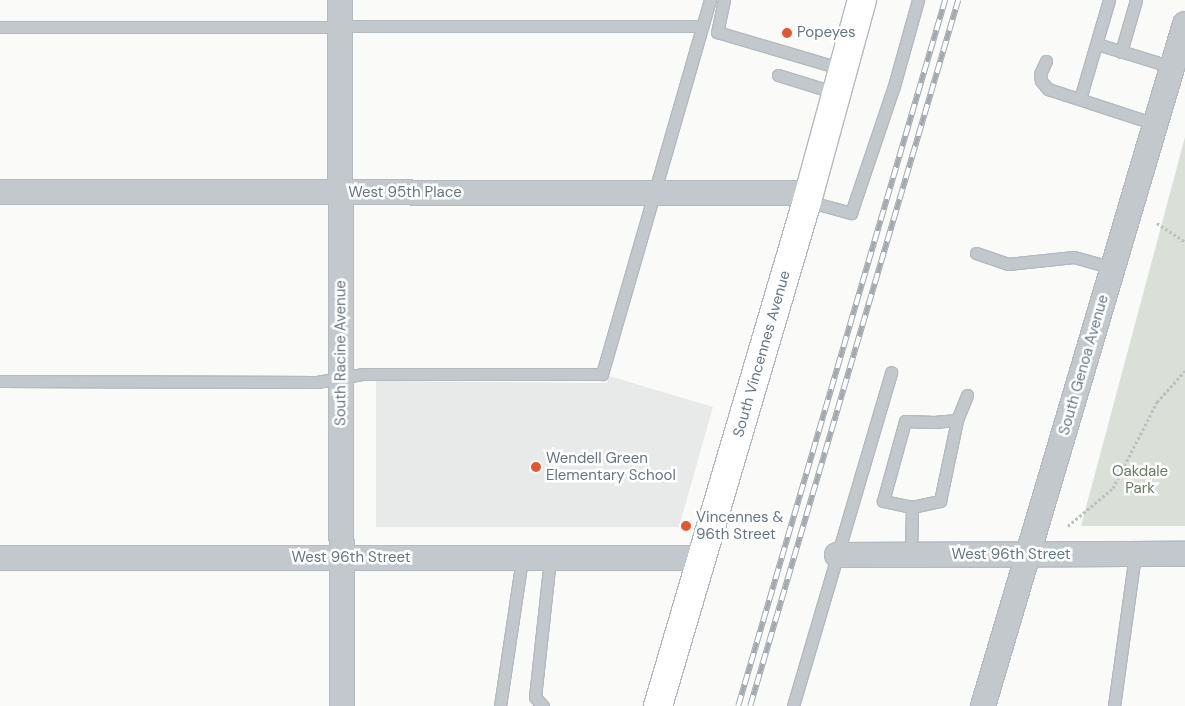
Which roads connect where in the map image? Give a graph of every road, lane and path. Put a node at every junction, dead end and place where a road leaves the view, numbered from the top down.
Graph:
1 (340, 0) edge
2 (710, 0) edge
3 (724, 0) edge
4 (918, 0) edge
5 (1109, 0) edge
6 (1136, 0) edge
7 (858, 1) edge
8 (1185, 24) edge
9 (701, 26) junction
10 (0, 27) edge
11 (340, 27) junction
12 (1097, 44) junction
13 (1121, 52) junction
14 (1046, 61) dead end
15 (1172, 68) junction
16 (778, 75) dead end
17 (840, 81) junction
18 (1080, 99) junction
19 (1155, 124) junction
20 (0, 192) edge
21 (341, 193) junction
22 (654, 193) junction
23 (808, 197) junction
24 (1157, 223) dead end
25 (1185, 242) edge
26 (976, 253) dead end
27 (1112, 268) junction
28 (1185, 371) edge
29 (891, 372) dead end
30 (341, 378) junction
31 (0, 381) edge
32 (967, 395) dead end
33 (957, 420) junction
34 (912, 507) junction
35 (1068, 526) dead end
36 (1028, 554) junction
37 (1135, 554) junction
38 (1185, 554) edge
39 (837, 555) junction
40 (910, 555) junction
41 (0, 558) edge
42 (342, 558) junction
43 (522, 558) junction
44 (550, 558) junction
45 (702, 558) junction
46 (342, 706) edge
47 (500, 706) edge
48 (543, 706) edge
49 (658, 706) edge
50 (793, 706) edge
51 (983, 706) edge
52 (1114, 706) edge

1 - 11 street, South Racine Avenue
2 - 9 lane
3 - 17 lane
4 - 23 lane
5 - 12 lane
6 - 13 lane
7 - 17 main road, South Vincennes Avenue
8 - 15 street, South Genoa Avenue
9 - 11 lane
9 - 22 lane
10 - 11 lane
11 - 21 street, South Racine Avenue
12 - 13 lane
12 - 18 lane
13 - 15 lane
14 - 18 lane
15 - 19 street, South Genoa Avenue
16 - 17 lane
17 - 23 main road, South Vincennes Avenue
18 - 19 lane
19 - 27 street, South Genoa Avenue
20 - 21 street, West 95th Place
21 - 22 street, West 95th Place
21 - 30 street, South Racine Avenue
22 - 23 street, West 95th Place
22 - 30 lane
23 - 45 main road, South Vincennes Avenue
24 - 25 path
26 - 27 lane
27 - 36 street, South Genoa Avenue
28 - 35 path
29 - 39 lane
30 - 31 lane
30 - 42 street, South Racine Avenue
32 - 33 lane
33 - 34 lane
33 - 34 lane
34 - 40 lane
36 - 37 street, West 96th Street
36 - 40 street, West 96th Street
36 - 51 street, South Genoa Avenue
37 - 38 street, West 96th Street
37 - 52 lane
39 - 40 street, West 96th Street
39 - 50 lane
41 - 42 street, West 96th Street
42 - 43 street, West 96th Street
42 - 46 street, South Racine Avenue
43 - 44 street, West 96th Street
43 - 47 lane
44 - 45 street, West 96th Street
44 - 48 lane
45 - 49 main road, South Vincennes Avenue

